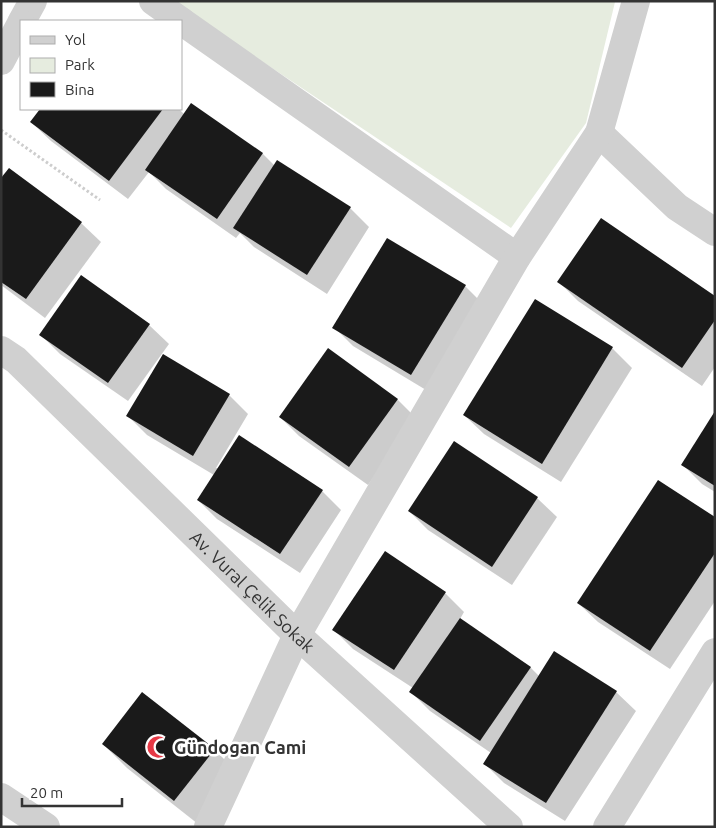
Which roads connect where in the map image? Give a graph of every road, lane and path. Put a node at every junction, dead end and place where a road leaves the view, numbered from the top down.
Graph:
1 (33, 1) edge
2 (153, 1) edge
3 (636, 1) edge
4 (23, 20) edge
5 (180, 20) edge
6 (182, 22) edge
7 (20, 26) edge
8 (1, 61) edge
9 (1, 130) edge
10 (599, 133) junction
11 (100, 200) dead end
12 (715, 232) edge
13 (517, 257) junction
14 (1, 350) edge
15 (297, 635) junction
16 (715, 652) edge
17 (1, 797) edge
18 (46, 827) edge
19 (208, 827) edge
20 (509, 827) edge
21 (607, 827) edge

1 - 4 street
2 - 5 street
3 - 10 street
6 - 13 street
7 - 8 street
9 - 11 path
10 - 12 street
10 - 13 street
13 - 15 street
14 - 15 street, Av. Vural Çelik Sokak
15 - 19 street
15 - 20 street, Av. Vural Çelik Sokak
16 - 21 street
17 - 18 street

